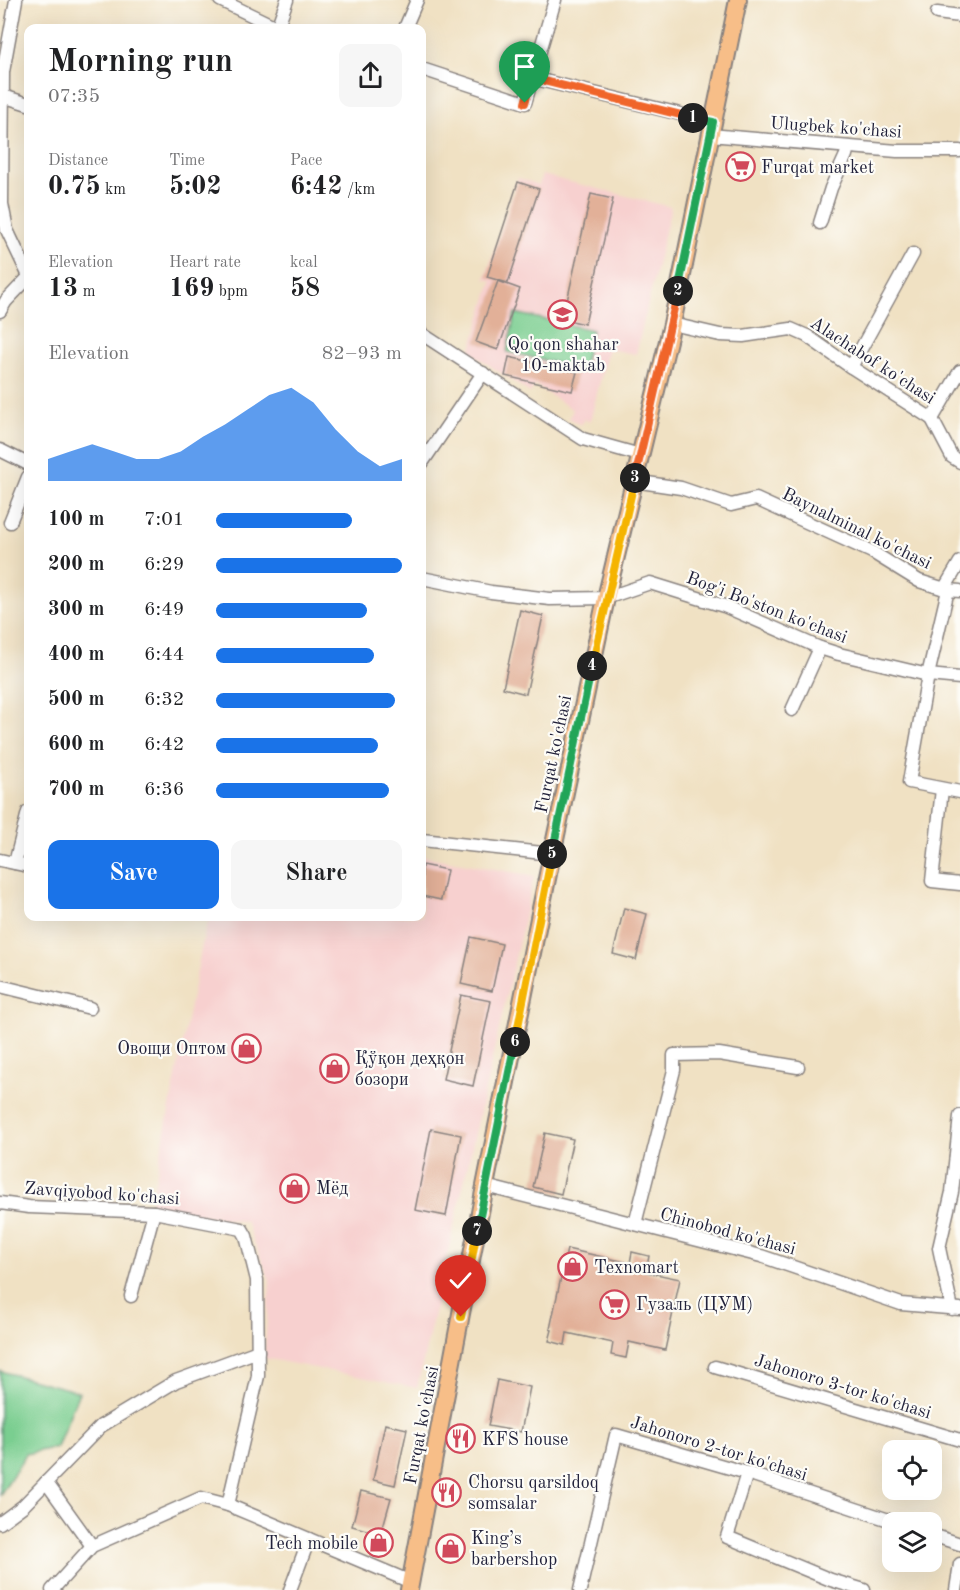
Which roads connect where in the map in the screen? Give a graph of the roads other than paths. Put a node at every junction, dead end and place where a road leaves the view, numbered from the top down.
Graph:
1 (16, 0) edge
2 (220, 0) edge
3 (286, 0) edge
4 (417, 0) edge
5 (555, 0) edge
6 (738, 0) edge
7 (937, 14) dead end
8 (960, 16) edge
9 (270, 24) edge
10 (279, 24) edge
11 (407, 24) edge
12 (426, 70) edge
13 (532, 78) junction
14 (3, 96) junction
15 (24, 103) edge
16 (712, 129) junction
17 (848, 147) junction
18 (960, 151) edge
19 (1, 204) edge
20 (820, 223) dead end
21 (913, 254) dead end
22 (24, 258) edge
23 (24, 281) edge
24 (0, 311) edge
25 (672, 324) junction
26 (426, 337) edge
27 (851, 367) junction
28 (960, 371) edge
29 (483, 373) junction
30 (932, 419) junction
31 (0, 450) edge
32 (640, 455) junction
33 (426, 457) edge
34 (24, 462) edge
35 (960, 462) edge
36 (634, 481) junction
37 (24, 487) edge
38 (10, 522) dead end
39 (960, 562) edge
40 (426, 579) edge
41 (950, 590) edge
42 (606, 598) junction
43 (820, 648) junction
44 (928, 675) junction
45 (960, 678) edge
46 (792, 710) dead end
47 (942, 789) junction
48 (960, 792) edge
49 (24, 828) edge
50 (426, 840) edge
51 (552, 854) junction
52 (0, 860) edge
53 (15, 863) junction
54 (24, 865) edge
55 (960, 884) edge
56 (0, 986) edge
57 (90, 1008) dead end
58 (798, 1067) dead end
59 (960, 1116) edge
60 (485, 1186) junction
61 (0, 1203) edge
62 (154, 1212) junction
63 (635, 1224) junction
64 (131, 1296) dead end
65 (956, 1309) edge
66 (258, 1351) junction
67 (715, 1367) dead end
68 (960, 1440) edge
69 (747, 1473) junction
70 (46, 1482) junction
71 (228, 1505) junction
72 (882, 1518) edge
73 (0, 1523) edge
74 (942, 1538) edge
75 (309, 1539) junction
76 (960, 1544) edge
77 (92, 1546) junction
78 (960, 1564) edge
79 (410, 1586) edge
80 (52, 1590) edge
81 (290, 1590) edge
82 (580, 1590) edge
83 (864, 1590) edge
84 (956, 1590) edge

1 - 14 street
2 - 9 street
3 - 10 street
4 - 11 street
5 - 13 street
6 - 16 main road, Furqat ko'chasi
7 - 8 street
12 - 13 street
13 - 16 street, Ulugbek ko'chasi
14 - 15 street
14 - 19 street
16 - 17 street, Ulugbek ko'chasi
16 - 25 main road, Furqat ko'chasi
17 - 18 street, Ulugbek ko'chasi
17 - 20 street
19 - 22 street
21 - 27 street
23 - 24 street
25 - 27 street, Alachabof ko'chasi
25 - 32 main road, Furqat ko'chasi
26 - 29 street
27 - 30 street, Alachabof ko'chasi
28 - 30 street
29 - 32 street
29 - 33 street
30 - 35 street, Alachabof ko'chasi
31 - 34 street
32 - 36 main road, Furqat ko'chasi
36 - 41 street, Baynalminal ko'chasi
36 - 42 main road, Furqat ko'chasi
37 - 38 street
39 - 41 street
40 - 42 street, Bog'i Bo'ston ko'chasi
41 - 44 street
42 - 43 street, Bog'i Bo'ston ko'chasi
42 - 51 main road, Furqat ko'chasi
43 - 44 street, Bog'i Bo'ston ko'chasi
43 - 46 street
44 - 45 street, Bog'i Bo'ston ko'chasi
44 - 47 street
47 - 48 street
47 - 55 street
49 - 53 street
50 - 51 street
51 - 60 main road, Furqat ko'chasi
52 - 53 street
53 - 54 street
56 - 57 street
58 - 63 street
59 - 65 street
60 - 63 street, Chinobod ko'chasi
60 - 79 main road, Furqat ko'chasi
61 - 62 street, Zavqiyobod ko'chasi
62 - 64 street
62 - 66 street, Zavqiyobod ko'chasi
63 - 65 street, Chinobod ko'chasi
66 - 70 street
66 - 71 street, Zavqiyobod ko'chasi
67 - 68 street, Jahonoro 3-tor ko'chasi
69 - 72 street, Jahonoro 2-tor ko'chasi
69 - 82 street, Jahonoro 2-tor ko'chasi
69 - 83 street
70 - 73 street
70 - 77 street
71 - 75 street
71 - 77 street
74 - 76 street
75 - 79 street
75 - 81 street
77 - 80 street
78 - 84 street

